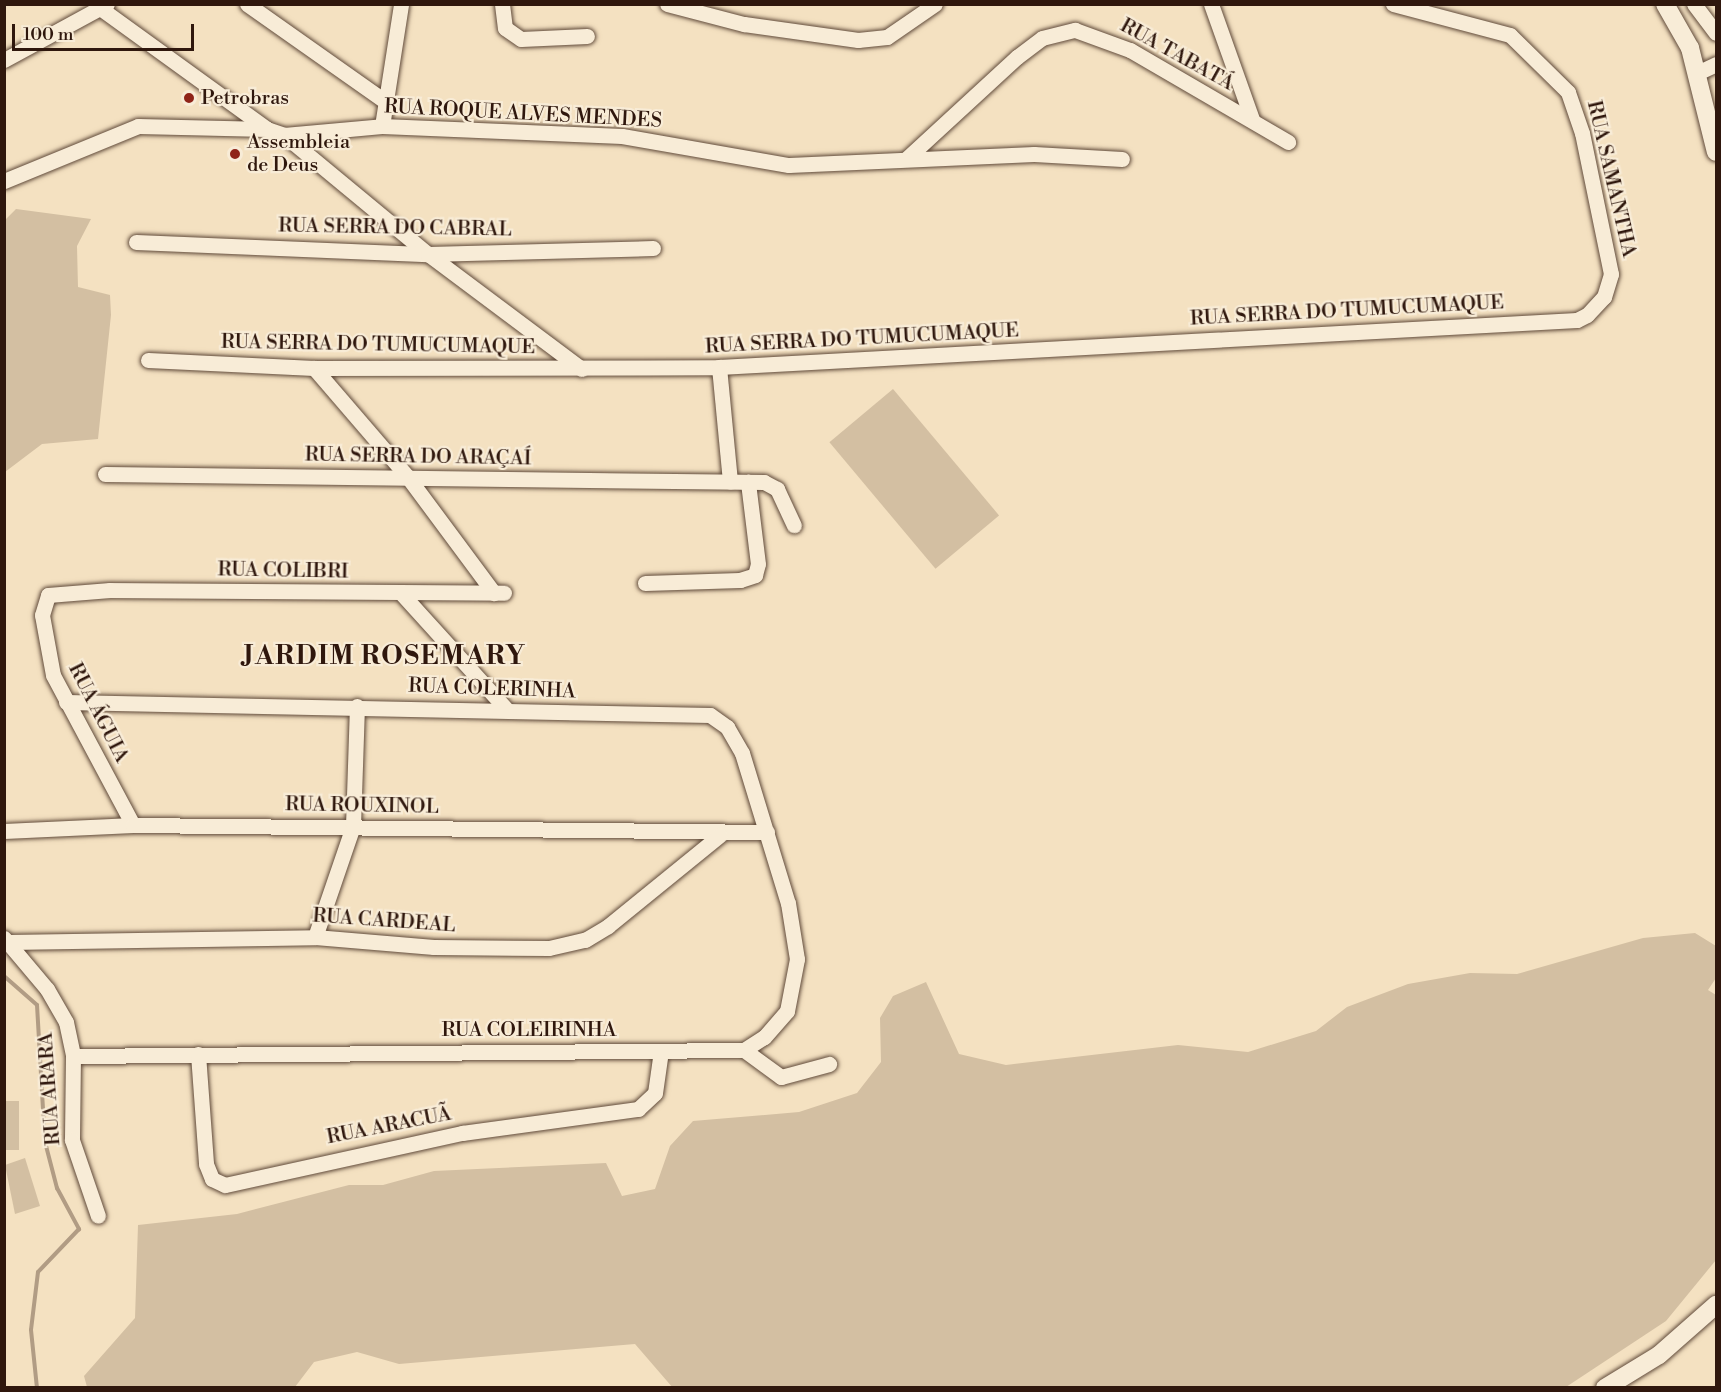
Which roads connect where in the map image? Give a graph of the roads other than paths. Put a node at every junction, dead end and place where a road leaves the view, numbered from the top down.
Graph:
1 (247, 4) edge
2 (400, 4) edge
3 (502, 4) edge
4 (666, 4) edge
5 (935, 4) edge
6 (1210, 4) edge
7 (1393, 4) edge
8 (1665, 4) edge
9 (1694, 4) edge
10 (103, 6) edge
11 (1716, 33) edge
12 (587, 36) dead end
13 (4, 60) edge
14 (1716, 64) edge
15 (1697, 73) junction
16 (383, 100) junction
17 (228, 105) junction
18 (1252, 120) junction
19 (382, 126) junction
20 (267, 129) junction
21 (210, 130) junction
22 (284, 135) junction
23 (1288, 142) dead end
24 (1716, 152) edge
25 (906, 159) junction
26 (1122, 159) dead end
27 (4, 181) edge
28 (136, 242) dead end
29 (653, 248) dead end
30 (428, 254) junction
31 (1577, 320) joint
32 (148, 360) dead end
33 (719, 367) junction
34 (314, 368) junction
35 (582, 369) junction
36 (105, 474) dead end
37 (407, 476) junction
38 (730, 481) junction
39 (748, 482) junction
40 (794, 525) dead end
41 (645, 583) dead end
42 (62, 590) joint
43 (401, 593) junction
44 (66, 702) junction
45 (357, 706) junction
46 (508, 711) junction
47 (133, 825) junction
48 (353, 826) junction
49 (4, 831) edge
50 (767, 832) junction
51 (720, 835) junction
52 (315, 937) junction
53 (6, 940) edge
54 (744, 1050) junction
55 (661, 1051) junction
56 (198, 1054) junction
57 (73, 1056) junction
58 (829, 1065) dead end
59 (98, 1216) dead end
60 (1716, 1305) edge
61 (1605, 1388) edge

1 - 16 street
2 - 16 street
3 - 12 street
4 - 5 street
6 - 18 street
7 - 31 street, RUA SAMANTHA
8 - 15 street
9 - 11 street
10 - 13 street
10 - 17 street
14 - 15 street
15 - 24 street
16 - 19 street
17 - 20 street
17 - 21 street
18 - 23 street, RUA TABATÁ
18 - 25 street, RUA TABATÁ
19 - 22 street, RUA ROQUE ALVES MENDES
19 - 25 street, RUA ROQUE ALVES MENDES
20 - 21 street, RUA ROQUE ALVES MENDES
20 - 22 street, RUA ROQUE ALVES MENDES
21 - 27 street, RUA ROQUE ALVES MENDES
22 - 30 street
25 - 26 street, RUA ROQUE ALVES MENDES
28 - 30 street, RUA SERRA DO CABRAL
29 - 30 street, RUA SERRA DO CABRAL
30 - 35 street
31 - 33 street, RUA SERRA DO TUMUCUMAQUE
32 - 34 street, RUA SERRA DO TUMUCUMAQUE
33 - 35 street, RUA SERRA DO TUMUCUMAQUE
33 - 38 street
34 - 35 street, RUA SERRA DO TUMUCUMAQUE
34 - 37 street
36 - 37 street, RUA SERRA DO ARAÇAÍ
37 - 38 street, RUA SERRA DO ARAÇAÍ
37 - 43 street, RUA COLIBRI
38 - 39 street, RUA SERRA DO ARAÇAÍ
39 - 40 street, RUA SERRA DO ARAÇAÍ
39 - 41 street
42 - 43 street, RUA COLIBRI
42 - 44 street, RUA ÁGUIA
43 - 46 street
44 - 45 street, RUA COLERINHA
44 - 47 street, RUA ÁGUIA
45 - 46 street, RUA COLERINHA
45 - 48 street
46 - 50 street, RUA COLERINHA
47 - 48 street, RUA ROUXINOL
47 - 49 street, RUA ROUXINOL
48 - 51 street, RUA ROUXINOL
48 - 52 street
50 - 51 street, RUA ROUXINOL
50 - 54 street
51 - 52 street, RUA CARDEAL
52 - 53 street, RUA CARDEAL
53 - 57 street, RUA ARARA
54 - 55 street, RUA COLEIRINHA
54 - 58 street
55 - 56 street, RUA COLEIRINHA
55 - 56 street, RUA ARACUÃ
56 - 57 street, RUA COLEIRINHA
57 - 59 street, RUA ARARA
60 - 61 street

